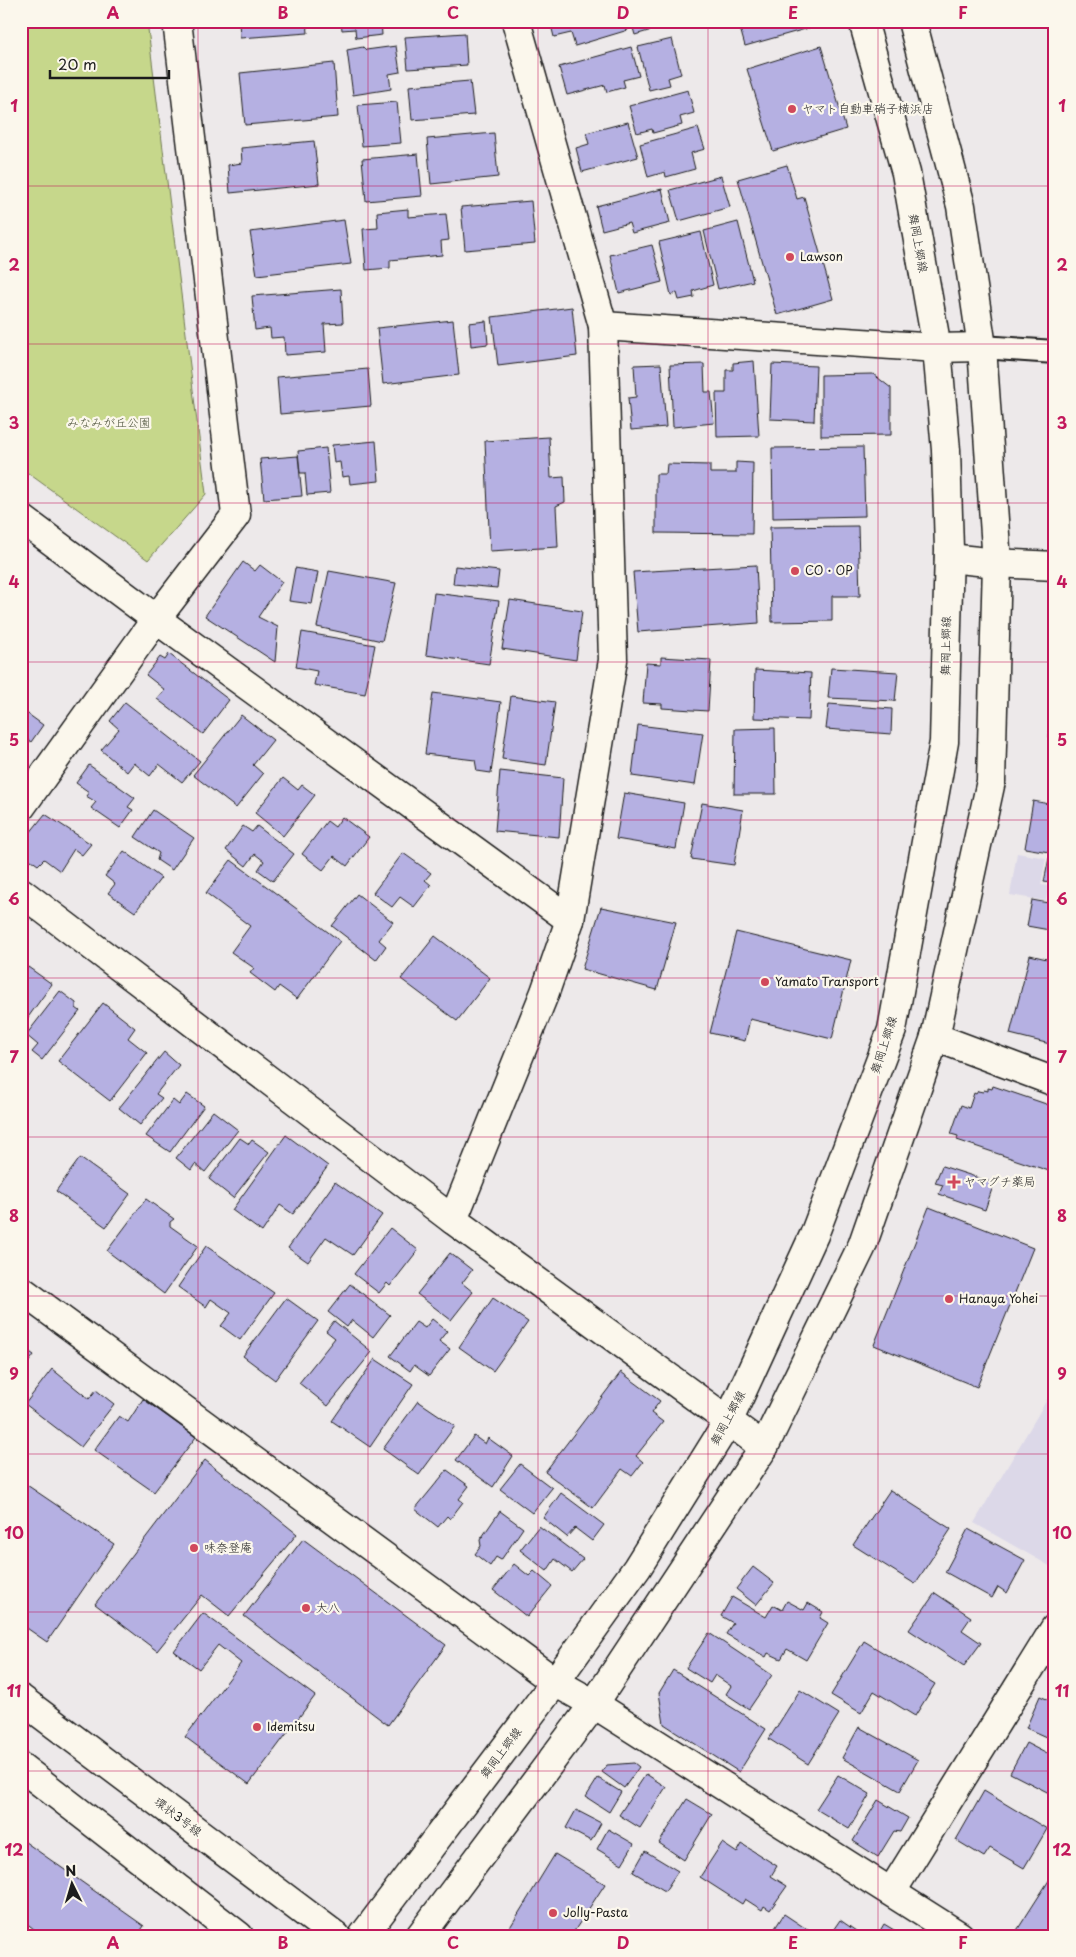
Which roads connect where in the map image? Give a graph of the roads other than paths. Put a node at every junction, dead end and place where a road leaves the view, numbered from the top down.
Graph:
1 (177, 21) edge
2 (516, 21) edge
3 (863, 21) edge
4 (912, 21) edge
5 (603, 326) junction
6 (982, 347) junction
7 (937, 348) junction
8 (1055, 352) edge
9 (21, 518) edge
10 (948, 558) junction
11 (997, 563) junction
12 (1055, 566) edge
13 (156, 620) junction
14 (21, 807) edge
15 (21, 892) edge
16 (570, 920) junction
17 (935, 1037) junction
18 (1055, 1082) edge
19 (453, 1220) junction
20 (21, 1290) edge
21 (728, 1422) junction
22 (764, 1447) junction
23 (1051, 1641) edge
24 (555, 1682) junction
25 (21, 1699) edge
26 (594, 1704) junction
27 (24, 1776) edge
28 (892, 1891) junction
29 (239, 1936) edge
30 (336, 1936) edge
31 (363, 1936) edge
32 (420, 1936) edge
33 (960, 1936) edge

1 - 13 street
2 - 5 street
3 - 7 street, 舞岡上郷線
4 - 6 street
5 - 7 street
5 - 16 street
6 - 7 street
6 - 8 lane
6 - 11 street
7 - 10 street, 舞岡上郷線
9 - 13 street
10 - 11 street
10 - 21 street, 舞岡上郷線
11 - 12 street
11 - 17 street
13 - 14 street
13 - 16 street
15 - 19 street
16 - 19 street
17 - 18 street
17 - 22 street
19 - 21 street
20 - 24 street
21 - 22 street
21 - 24 street, 舞岡上郷線
22 - 26 street
23 - 28 street
24 - 26 street
24 - 31 street, 舞岡上郷線
25 - 30 street, 環状3号線
26 - 28 street
26 - 32 street
27 - 29 street
28 - 33 street

